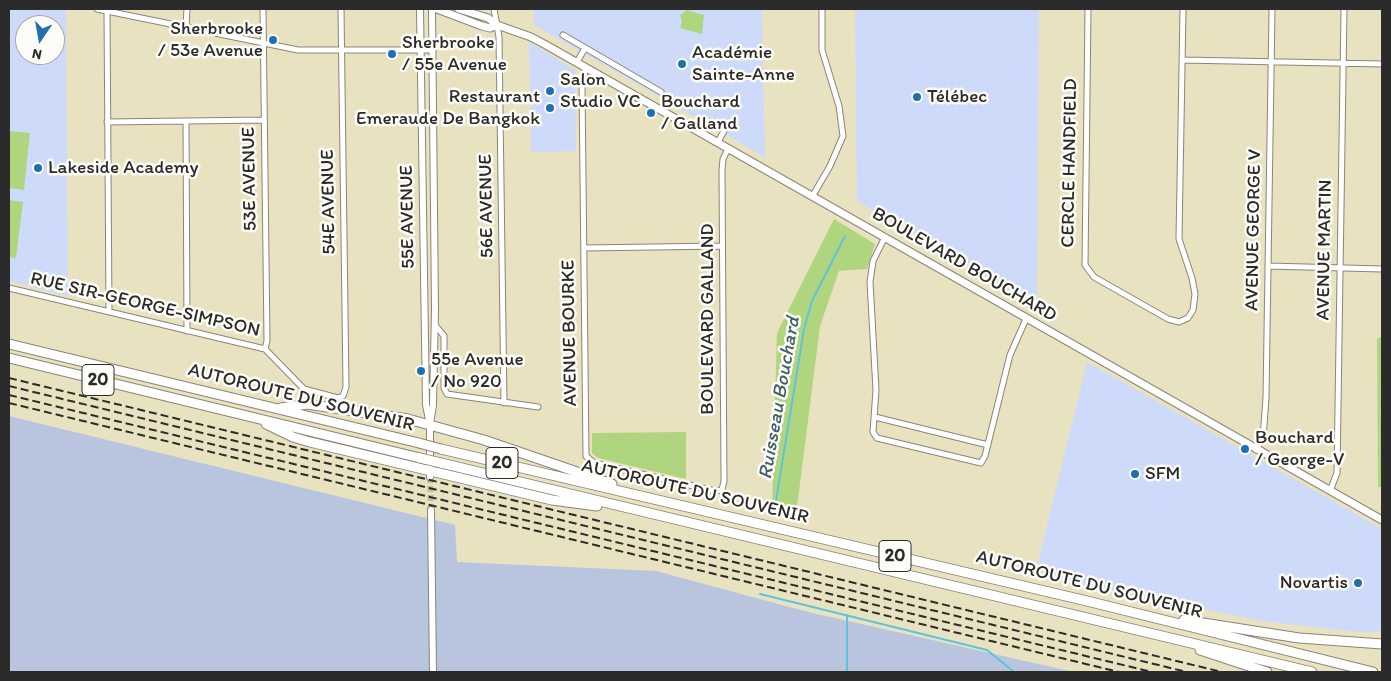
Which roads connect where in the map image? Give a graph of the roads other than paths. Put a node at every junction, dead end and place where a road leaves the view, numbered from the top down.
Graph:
1 (97, 9) edge
2 (187, 9) edge
3 (263, 9) edge
4 (341, 9) edge
5 (420, 9) edge
6 (432, 9) edge
7 (437, 9) edge
8 (459, 9) edge
9 (494, 9) edge
10 (822, 9) edge
11 (1088, 9) edge
12 (1184, 9) edge
13 (1272, 9) edge
14 (1344, 9) edge
15 (107, 11) junction
16 (497, 25) junction
17 (186, 27) junction
18 (563, 36) dead end
19 (264, 44) junction
20 (585, 48) junction
21 (342, 50) junction
22 (421, 50) junction
23 (432, 50) junction
24 (1183, 60) junction
25 (1271, 61) junction
26 (577, 62) junction
27 (1344, 64) junction
28 (1382, 64) edge
29 (586, 68) junction
30 (661, 92) dead end
31 (264, 120) junction
32 (107, 122) junction
33 (186, 122) junction
34 (725, 129) dead end
35 (718, 142) junction
36 (728, 149) junction
37 (812, 197) junction
38 (884, 239) junction
39 (722, 246) junction
40 (584, 248) junction
41 (1268, 266) junction
42 (1339, 268) junction
43 (1382, 269) edge
44 (9, 288) edge
45 (109, 312) junction
46 (1026, 319) junction
47 (435, 325) junction
48 (187, 331) junction
49 (9, 344) edge
50 (265, 349) junction
51 (9, 358) edge
52 (344, 394) joint
53 (504, 403) junction
54 (276, 408) junction
55 (538, 408) dead end
56 (248, 416) junction
57 (875, 417) junction
58 (430, 424) junction
59 (988, 445) junction
60 (1256, 450) junction
61 (430, 474) junction
62 (722, 490) joint
63 (1330, 491) junction
64 (640, 495) junction
65 (431, 510) tunnel mouth
66 (644, 512) junction
67 (1382, 520) edge
68 (1151, 616) junction
69 (1135, 629) junction
70 (1382, 644) edge
71 (433, 672) edge
72 (1267, 672) edge
73 (1312, 672) edge
74 (1373, 672) edge

1 - 15 street
2 - 17 street
3 - 19 street, 53E AVENUE
4 - 21 street, 54E AVENUE
5 - 22 street, 55E AVENUE
6 - 23 street, 55E AVENUE
7 - 16 main road
8 - 16 main road
9 - 16 street, 56E AVENUE
10 - 37 street
11 - 24 street, CERCLE HANDFIELD
12 - 24 street
13 - 25 street, AVENUE GEORGE V
14 - 27 street, AVENUE MARTIN
15 - 17 street
15 - 32 street
16 - 26 main road, BOULEVARD BOUCHARD
16 - 53 street, 56E AVENUE
17 - 19 street
18 - 20 street
19 - 21 street
19 - 31 street, 53E AVENUE
20 - 26 street
20 - 30 street
21 - 22 street
21 - 52 street, 54E AVENUE
22 - 23 street
22 - 58 street, 55E AVENUE
23 - 47 street, 55E AVENUE
24 - 25 street
25 - 27 street
25 - 41 street, AVENUE GEORGE V
26 - 29 main road, BOULEVARD BOUCHARD
27 - 28 street
27 - 42 street, AVENUE MARTIN
29 - 35 main road, BOULEVARD BOUCHARD
29 - 40 street, AVENUE BOURKE
31 - 33 street
31 - 50 street, 53E AVENUE
32 - 33 street
32 - 45 street
33 - 48 street
34 - 35 street
35 - 36 main road, BOULEVARD BOUCHARD
36 - 37 main road, BOULEVARD BOUCHARD
36 - 39 street, BOULEVARD GALLAND
37 - 38 main road, BOULEVARD BOUCHARD
38 - 46 main road, BOULEVARD BOUCHARD
38 - 57 street
39 - 40 street
39 - 62 street, BOULEVARD GALLAND
40 - 62 street, AVENUE BOURKE
41 - 42 street
41 - 60 street, AVENUE GEORGE V
42 - 43 street
42 - 63 street, AVENUE MARTIN
44 - 45 street, RUE SIR-GEORGE-SIMPSON
45 - 48 street, RUE SIR-GEORGE-SIMPSON
46 - 59 street
46 - 60 main road, BOULEVARD BOUCHARD
47 - 53 street, 55E AVENUE
47 - 58 street, 55E AVENUE
48 - 50 street, RUE SIR-GEORGE-SIMPSON
49 - 54 highway, AUTOROUTE DU SOUVENIR / 20
50 - 52 street, RUE SIR-GEORGE-SIMPSON
51 - 56 highway, AUTOROUTE DU SOUVENIR / 20
53 - 55 street
54 - 58 highway
54 - 64 highway, AUTOROUTE DU SOUVENIR / 20, bridge
56 - 61 highway
56 - 66 highway, AUTOROUTE DU SOUVENIR / 20, bridge
57 - 59 street
57 - 59 street
58 - 61 street, 55E AVENUE
58 - 64 highway
60 - 63 main road, BOULEVARD BOUCHARD
61 - 66 highway
63 - 67 main road, BOULEVARD BOUCHARD
64 - 68 highway, AUTOROUTE DU SOUVENIR / 20
65 - 71 street
66 - 69 highway, AUTOROUTE DU SOUVENIR / 20
68 - 70 highway
68 - 74 highway, AUTOROUTE DU SOUVENIR / 20
69 - 72 highway
69 - 73 highway, AUTOROUTE DU SOUVENIR / 20

